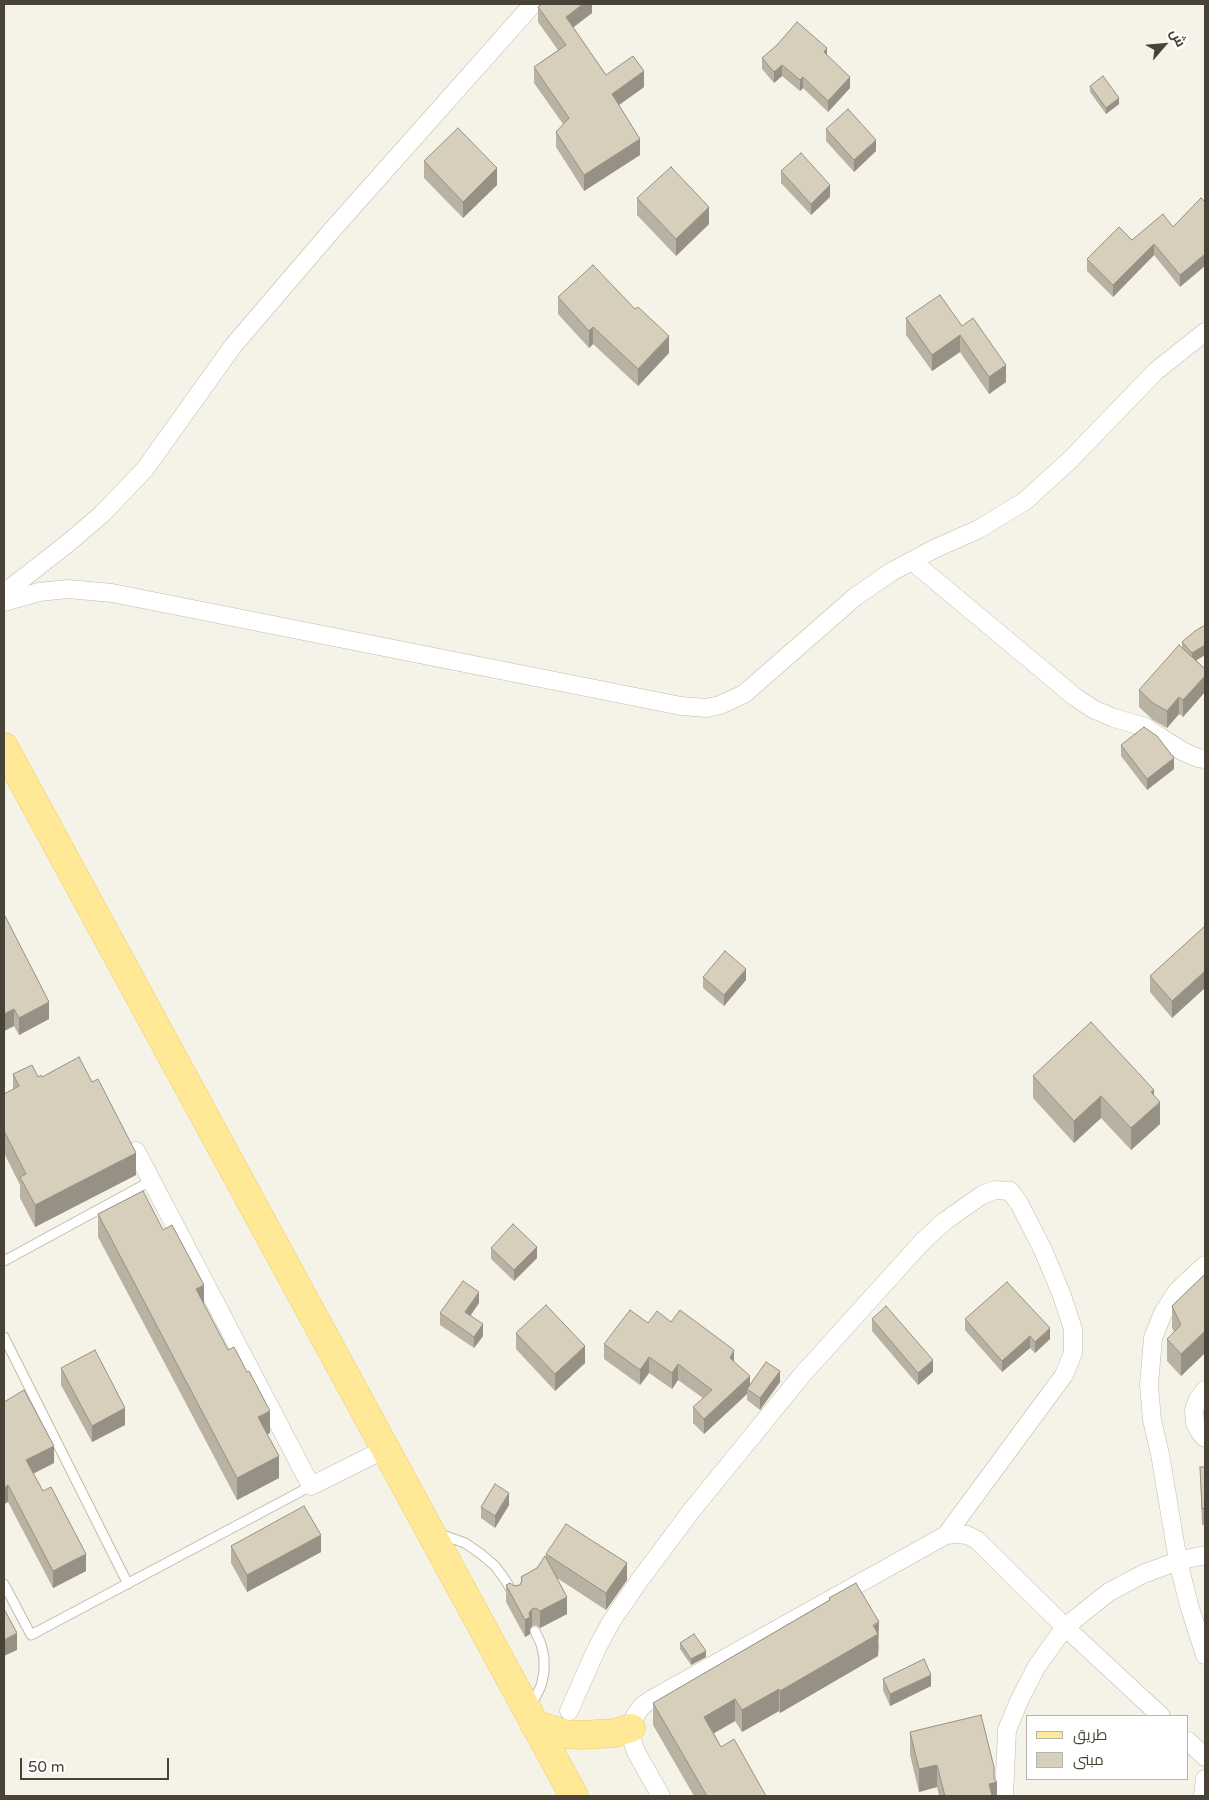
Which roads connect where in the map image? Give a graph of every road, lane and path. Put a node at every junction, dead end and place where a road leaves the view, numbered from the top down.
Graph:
1 (533, 4) edge
2 (1205, 332) edge
3 (912, 561) junction
4 (4, 593) edge
5 (4, 602) edge
6 (4, 747) edge
7 (1205, 759) edge
8 (136, 1151) edge
9 (152, 1181) junction
10 (4, 1261) edge
11 (1205, 1264) edge
12 (4, 1337) edge
13 (1205, 1390) edge
14 (1205, 1438) edge
15 (385, 1449) junction
16 (312, 1486) junction
17 (430, 1532) junction
18 (946, 1535) junction
19 (1205, 1555) edge
20 (1178, 1561) junction
21 (4, 1584) edge
22 (128, 1584) junction
23 (516, 1597) edge
24 (1065, 1628) junction
25 (535, 1631) dead end
26 (1205, 1655) edge
27 (569, 1711) dead end
28 (1160, 1715) edge
29 (531, 1718) junction
30 (631, 1728) junction
31 (1189, 1742) edge
32 (1205, 1758) edge
33 (1205, 1779) edge
34 (574, 1796) edge
35 (660, 1796) edge
36 (1004, 1796) edge
37 (1203, 1796) edge

1 - 4 street
2 - 3 street
3 - 5 street
3 - 7 street
6 - 15 main road
8 - 9 street
9 - 10 lane
9 - 16 street
11 - 20 street
12 - 22 lane
13 - 14 street
15 - 16 street
15 - 17 main road
16 - 22 lane
17 - 23 lane
17 - 29 main road
18 - 24 street
18 - 27 street
18 - 30 street
19 - 20 street
20 - 24 street
20 - 26 street
21 - 22 lane
24 - 28 street
24 - 36 street
25 - 29 lane
29 - 30 main road
29 - 34 main road
30 - 35 street
31 - 32 street
33 - 37 street

